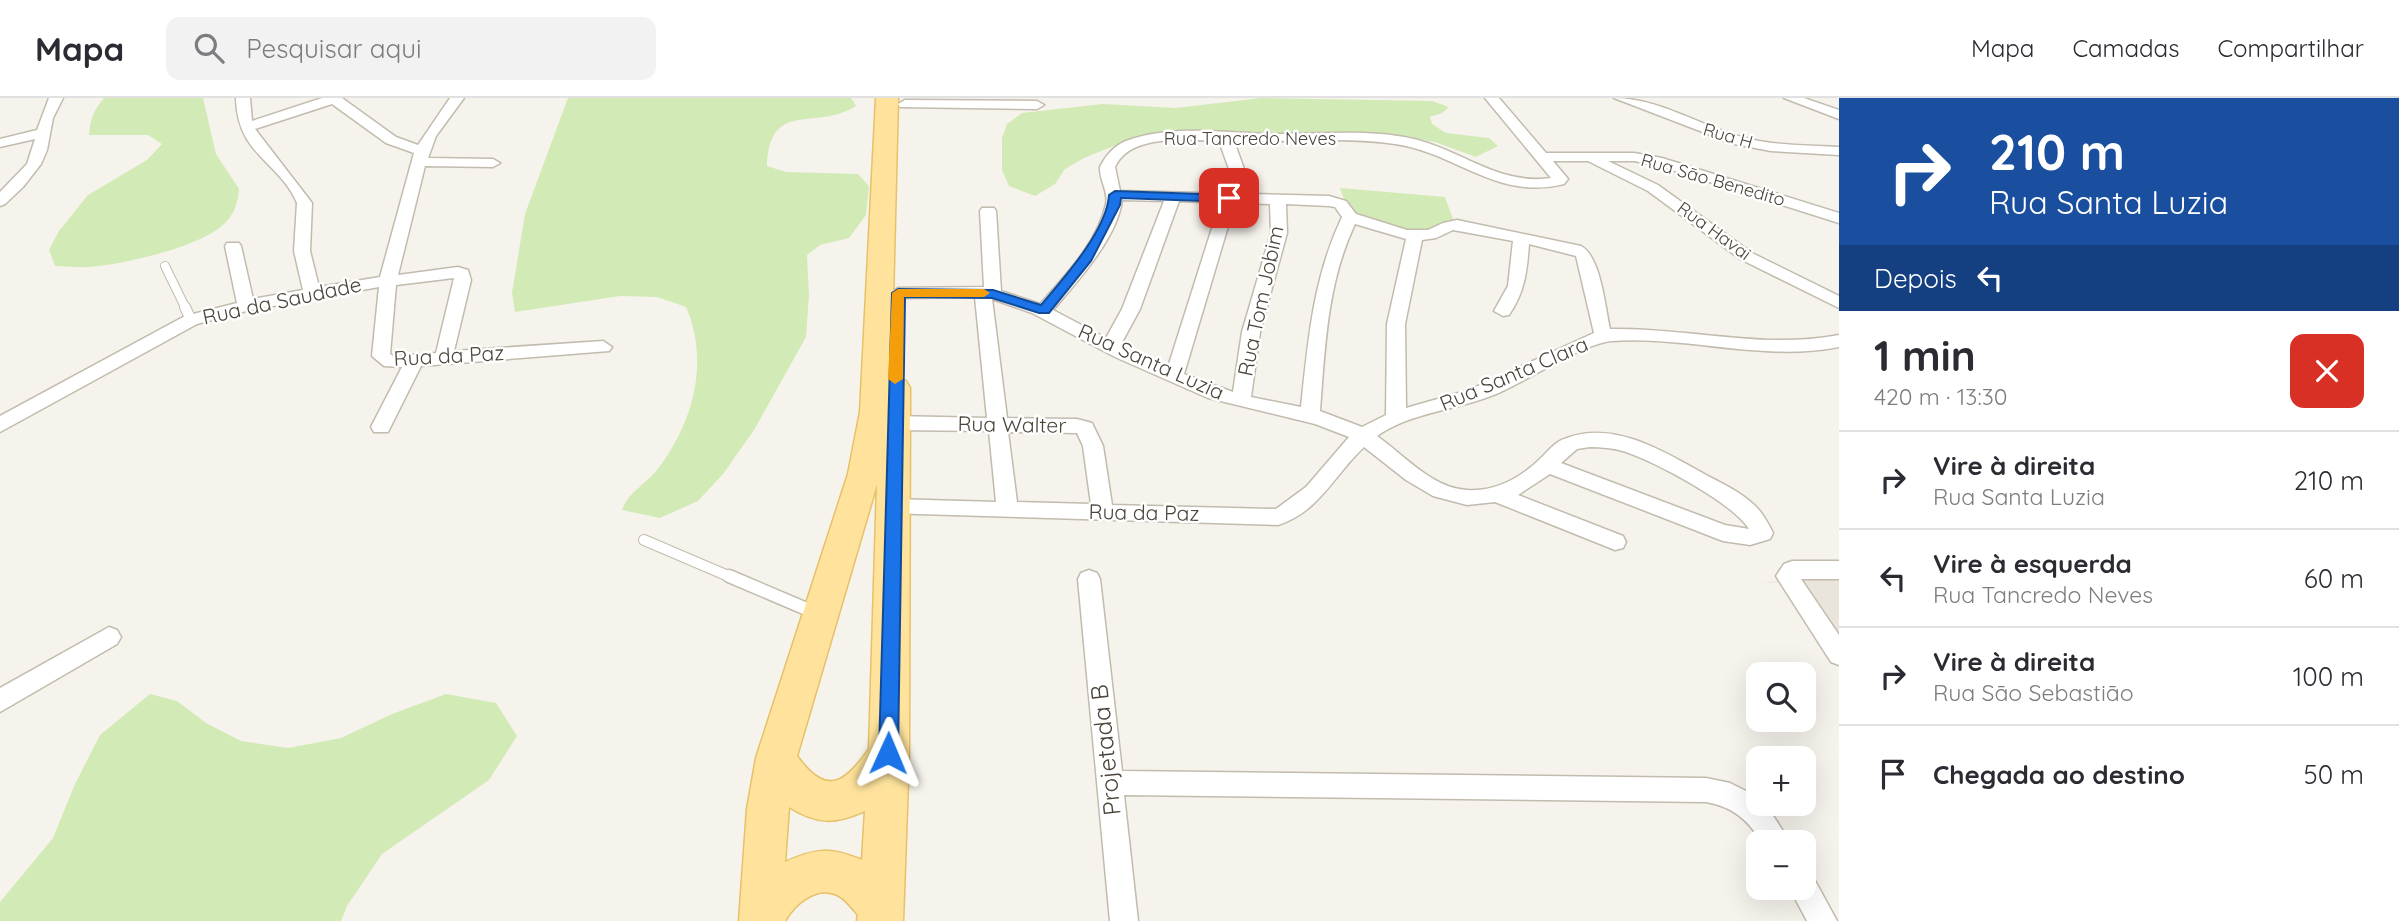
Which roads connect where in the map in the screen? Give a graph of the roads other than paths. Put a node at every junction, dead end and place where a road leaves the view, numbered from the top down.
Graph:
1 (56, 98) edge
2 (243, 98) edge
3 (457, 98) edge
4 (1492, 98) edge
5 (1621, 98) edge
6 (1791, 98) edge
7 (333, 99) edge
8 (899, 100) edge
9 (1038, 105) dead end
10 (1839, 115) edge
11 (247, 127) junction
12 (42, 133) junction
13 (1225, 137) junction
14 (0, 142) edge
15 (1839, 151) edge
16 (421, 156) junction
17 (1590, 156) junction
18 (1544, 157) junction
19 (493, 163) dead end
20 (1115, 195) junction
21 (1173, 197) junction
22 (1229, 198) junction
23 (1248, 199) junction
24 (1278, 200) junction
25 (0, 201) edge
26 (988, 211) dead end
27 (1350, 217) junction
28 (1839, 218) edge
29 (1415, 236) junction
30 (1521, 238) junction
31 (233, 246) dead end
32 (165, 266) dead end
33 (388, 280) junction
34 (312, 293) junction
35 (898, 293) junction
36 (988, 294) junction
37 (1839, 303) edge
38 (246, 306) junction
39 (1044, 310) junction
40 (1503, 311) dead end
41 (191, 320) junction
42 (1603, 336) junction
43 (1839, 341) edge
44 (603, 347) dead end
45 (1110, 348) junction
46 (444, 357) junction
47 (415, 360) junction
48 (1174, 376) junction
49 (1241, 401) junction
50 (1310, 417) junction
51 (1396, 419) junction
52 (894, 423) junction
53 (999, 424) junction
54 (0, 425) edge
55 (381, 427) dead end
56 (1362, 437) junction
57 (1546, 466) junction
58 (1497, 495) junction
59 (893, 507) junction
60 (1007, 509) junction
61 (1103, 512) junction
62 (644, 540) dead end
63 (1615, 542) dead end
64 (1839, 570) edge
65 (1089, 579) dead end
66 (821, 615) junction
67 (109, 637) dead end
68 (1839, 655) edge
69 (0, 701) edge
70 (888, 753) junction
71 (776, 758) junction
72 (1110, 783) junction
73 (1770, 830) edge
74 (1811, 900) edge
75 (880, 913) edge
76 (762, 916) edge
77 (1124, 921) edge
78 (1823, 921) edge

1 - 12 street
2 - 11 street
3 - 16 street, Rua da Paz
4 - 18 street
5 - 15 street, Rua H
6 - 10 street
7 - 11 street
7 - 16 street
8 - 9 street
8 - 35 main road
8 - 66 main road
11 - 34 street
12 - 14 street
12 - 25 street
13 - 18 street, Rua Tancredo Neves
13 - 20 street, Rua Tancredo Neves
13 - 23 street
16 - 19 street
16 - 33 street, Rua da Paz
17 - 18 street, Rua Sāo Benedito
17 - 28 street, Rua Sāo Benedito
17 - 37 street, Rua Havai
20 - 21 street
20 - 39 street, Rua Tancredo Neves
21 - 22 street
21 - 45 street
22 - 23 street
22 - 48 street
23 - 24 street
24 - 27 street
24 - 49 street, Rua Tom Jobim
26 - 36 street
27 - 29 street
27 - 50 street
29 - 30 street
29 - 51 street
30 - 40 street
30 - 42 street
31 - 38 street
32 - 41 lane
33 - 34 street, Rua da Saudade
33 - 46 street, Rua da Saudade
33 - 47 street, Rua da Paz
34 - 38 street, Rua da Saudade
35 - 36 street, Rua Santa Luzia
35 - 52 main road
36 - 39 street, Rua Santa Luzia
36 - 53 street
38 - 41 street, Rua da Saudade
39 - 45 street, Rua Santa Luzia
41 - 54 street, Rua da Saudade
42 - 43 street, Rua Santa Clara
42 - 51 street, Rua Santa Clara
44 - 46 street, Rua da Paz
45 - 48 street, Rua Santa Luzia
46 - 47 street, Rua da Paz
47 - 55 street
48 - 49 street, Rua Santa Luzia
49 - 50 street, Rua Santa Luzia
50 - 56 street, Rua Santa Luzia
51 - 56 street, Rua Santa Clara
52 - 53 street, Rua Walter
52 - 59 main road
53 - 60 street
53 - 61 street, Rua Walter
56 - 58 street, Rua Santa Luzia
56 - 61 street, Rua da Paz
57 - 57 street
57 - 58 street
58 - 63 street
59 - 60 street, Rua da Paz
59 - 70 main road
60 - 61 street, Rua da Paz
62 - 66 lane
64 - 68 street
65 - 72 street, Projetada B
66 - 71 main road
67 - 69 street
70 - 71 main road
70 - 75 main road
71 - 76 main road
72 - 73 street
72 - 77 street, Projetada B
74 - 78 street
75 - 76 main road

